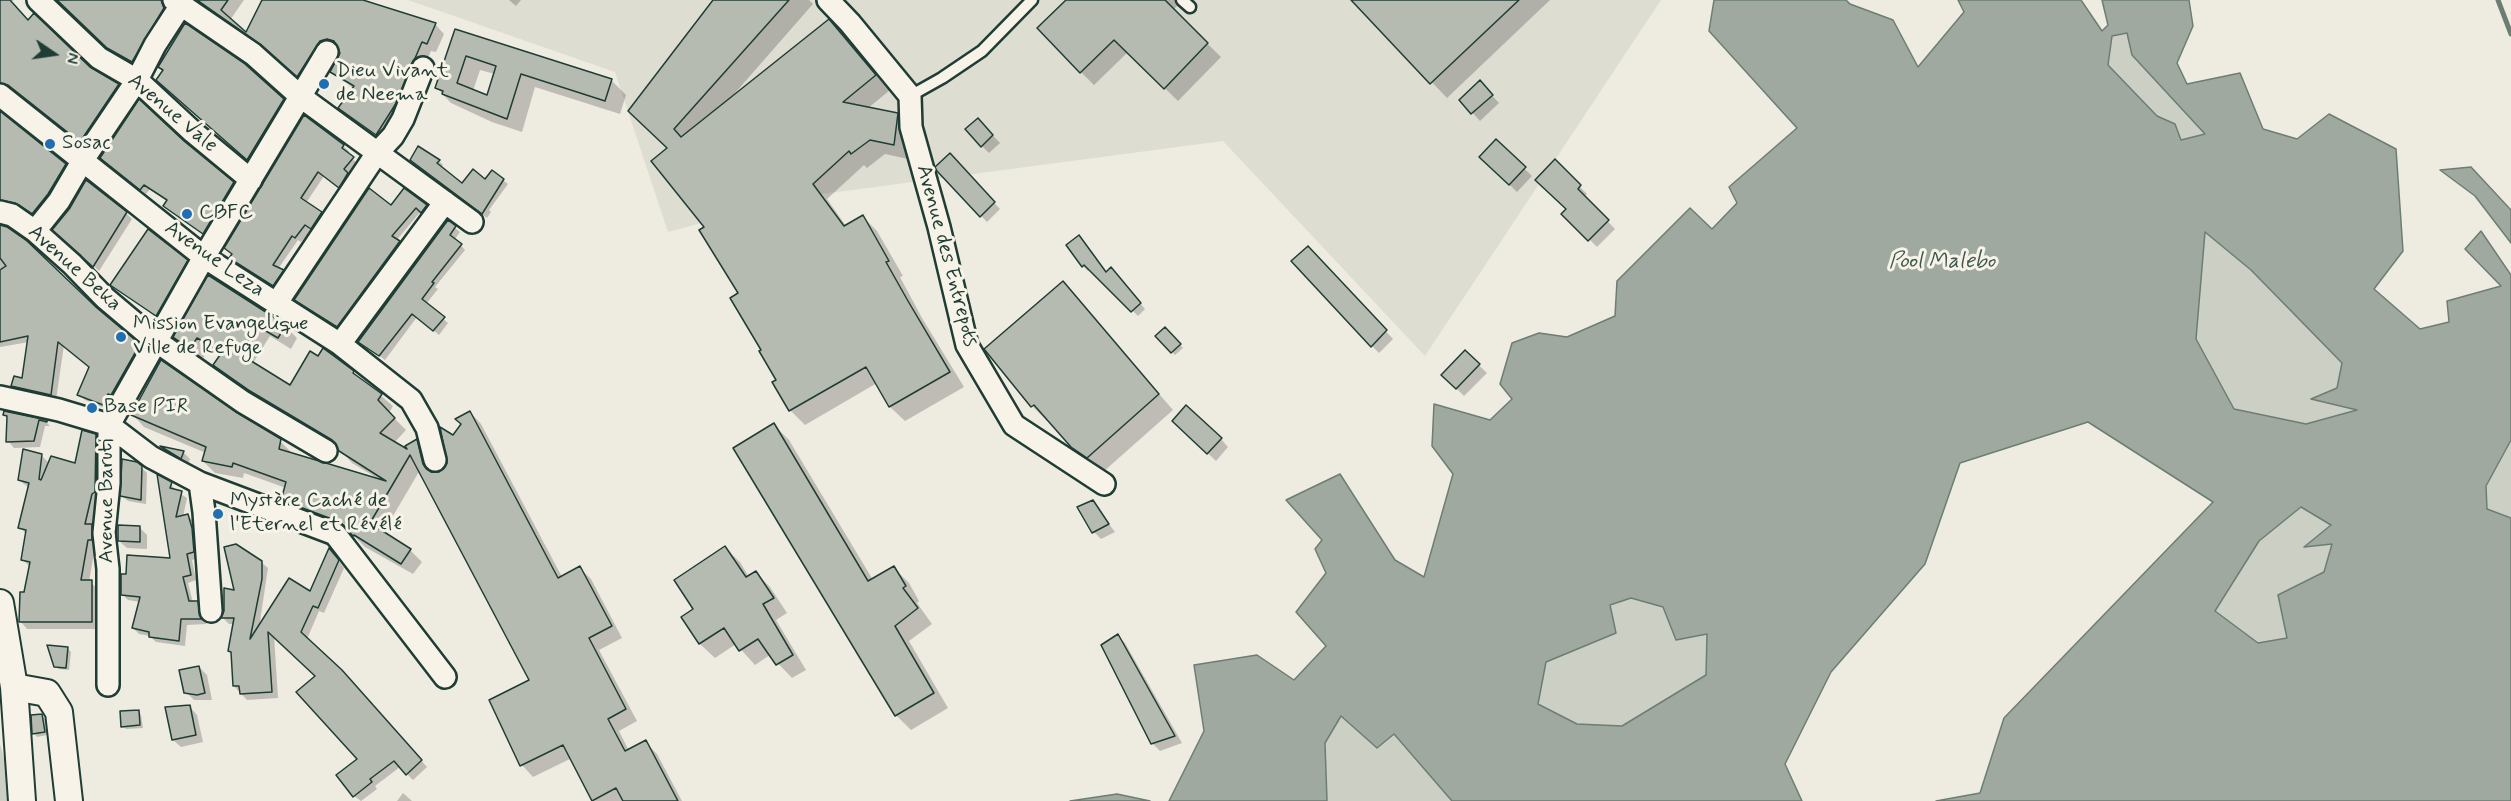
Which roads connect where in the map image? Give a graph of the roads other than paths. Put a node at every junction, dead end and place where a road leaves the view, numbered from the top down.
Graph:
1 (38, 0) edge
2 (828, 0) edge
3 (1032, 0) edge
4 (177, 2) edge
5 (327, 52) dead end
6 (423, 68) dead end
7 (137, 80) junction
8 (0, 95) edge
9 (909, 96) junction
10 (301, 97) junction
11 (377, 153) junction
12 (83, 160) junction
13 (251, 180) junction
14 (445, 202) junction
15 (0, 212) edge
16 (472, 222) dead end
17 (35, 231) junction
18 (204, 257) junction
19 (276, 304) junction
20 (156, 341) junction
21 (340, 344) junction
22 (0, 397) edge
23 (109, 425) junction
24 (326, 451) dead end
25 (435, 460) dead end
26 (200, 483) junction
27 (1104, 484) dead end
28 (0, 603) edge
29 (211, 611) dead end
30 (446, 677) dead end
31 (108, 685) dead end
32 (14, 687) junction
33 (22, 801) edge
34 (69, 801) edge

1 - 7 street, Avenue Vale
2 - 9 street
3 - 9 lane
4 - 7 street
4 - 10 street
5 - 10 street, Avenue Baruti
6 - 11 street
7 - 12 street
7 - 13 street, Avenue Vale
8 - 12 street, Avenue Leza
9 - 27 street, Avenue des Entrepots
10 - 11 street
10 - 13 street, Avenue Baruti
11 - 14 street
11 - 19 street
12 - 17 street
12 - 18 street, Avenue Leza
13 - 18 street, Avenue Baruti
14 - 16 street
14 - 21 street
15 - 17 street, Avenue Beka
17 - 20 street, Avenue Beka
18 - 19 street, Avenue Leza
18 - 20 street, Avenue Baruti
19 - 21 street, Avenue Leza
20 - 23 street, Avenue Baruti
20 - 24 street, Avenue Beka
21 - 25 street, Avenue Leza
22 - 23 street
23 - 26 street
23 - 31 street, Avenue Baruti
26 - 29 street
26 - 30 street
28 - 32 street
32 - 33 street
32 - 34 street

